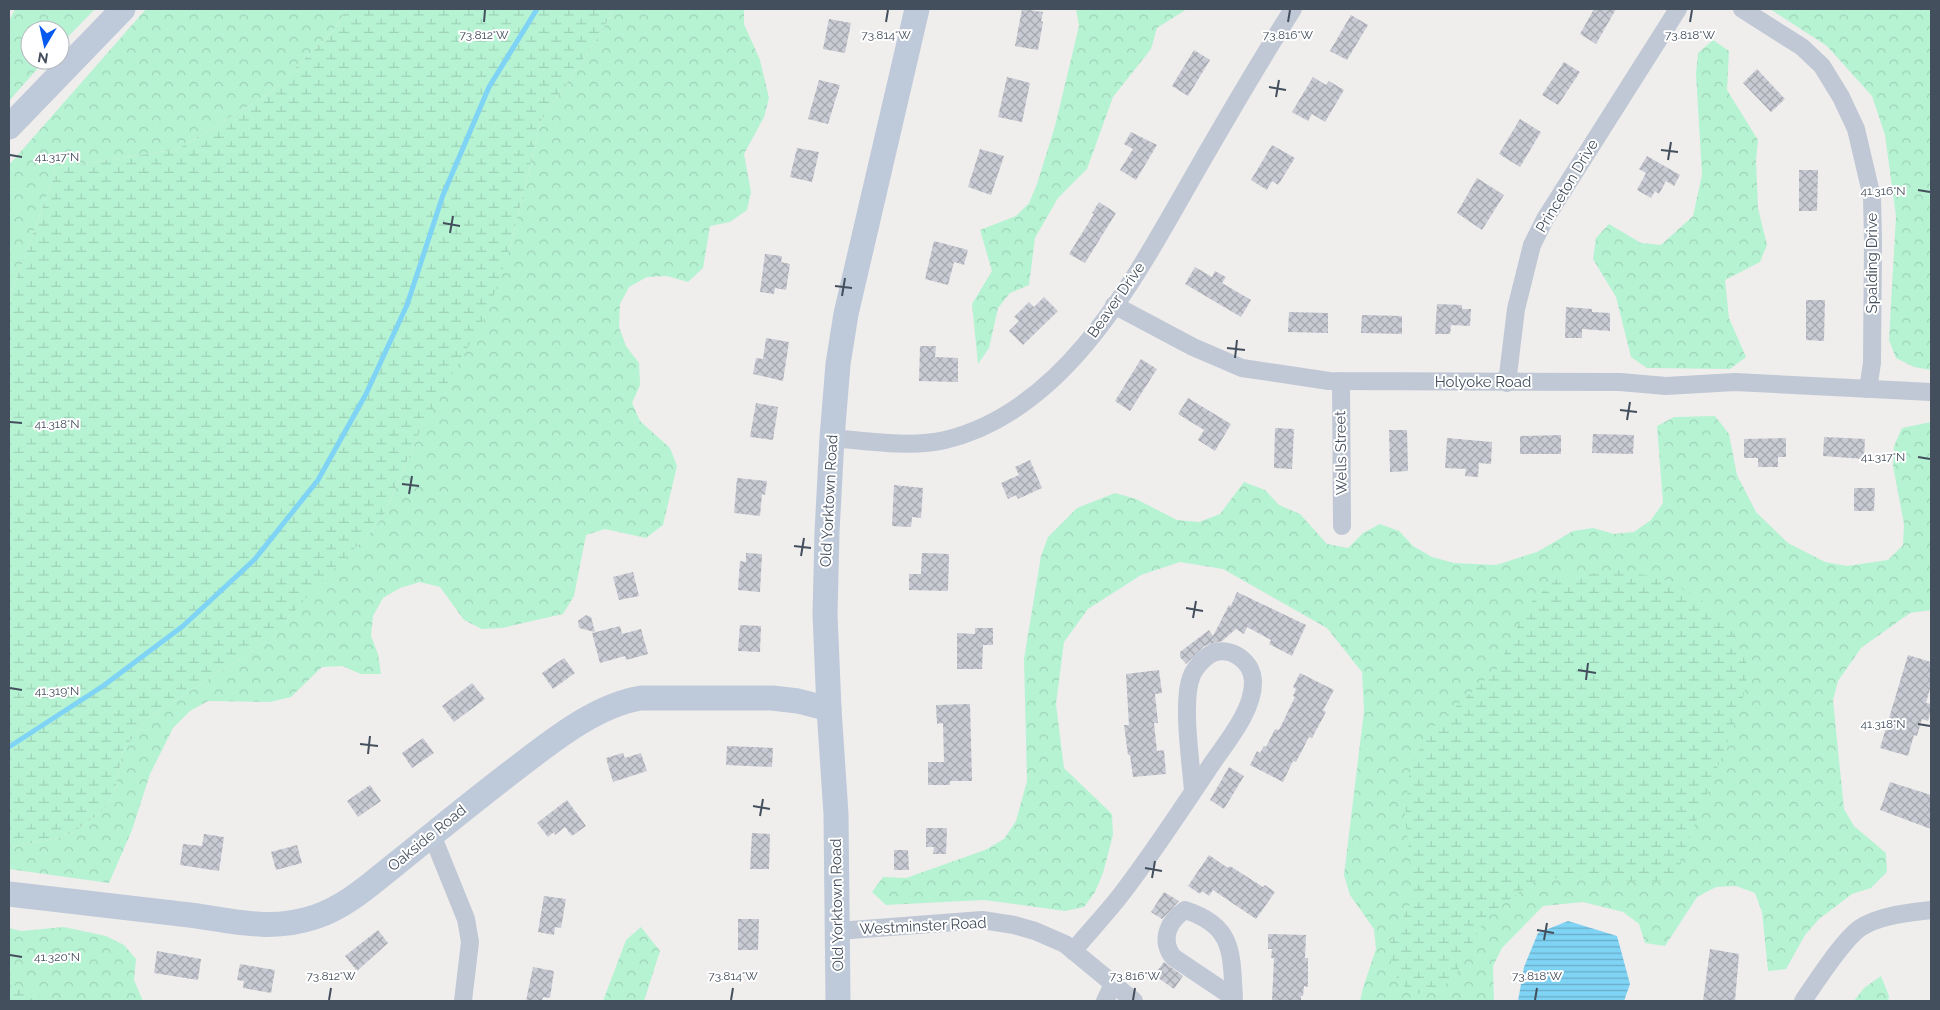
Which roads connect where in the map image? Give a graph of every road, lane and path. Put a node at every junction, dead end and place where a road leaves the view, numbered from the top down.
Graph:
1 (123, 9) edge
2 (918, 9) edge
3 (1293, 9) edge
4 (1678, 9) edge
5 (1742, 9) edge
6 (9, 127) edge
7 (1114, 305) junction
8 (1340, 381) junction
9 (1507, 383) junction
10 (1868, 389) junction
11 (1931, 392) edge
12 (832, 438) junction
13 (1342, 526) dead end
14 (829, 708) junction
15 (1193, 791) junction
16 (432, 835) junction
17 (9, 894) edge
18 (1931, 910) edge
19 (838, 931) junction
20 (1073, 951) junction
21 (1113, 984) junction
22 (1235, 1000) edge
23 (463, 1001) edge
24 (838, 1001) edge
25 (1105, 1001) edge
26 (1134, 1001) edge
27 (1803, 1001) edge

1 - 6 street
2 - 12 street, Old Yorktown Road
3 - 7 street, Beaver Drive
4 - 9 street, Princeton Drive
5 - 10 street, Spalding Drive
7 - 8 street, Holyoke Road
7 - 12 street, Beaver Drive
8 - 9 street, Holyoke Road
8 - 13 street, Wells Street
9 - 10 street, Holyoke Road
10 - 11 street, Holyoke Road
12 - 14 street, Old Yorktown Road
14 - 16 street, Oakside Road
14 - 19 street, Old Yorktown Road
15 - 15 street
15 - 20 street
16 - 17 street, Oakside Road
16 - 23 street
18 - 27 street
19 - 20 street, Westminster Road
19 - 24 street, Old Yorktown Road
20 - 21 street, Westminster Road
21 - 25 street
21 - 26 street, Westminster Road
22 - 22 street

